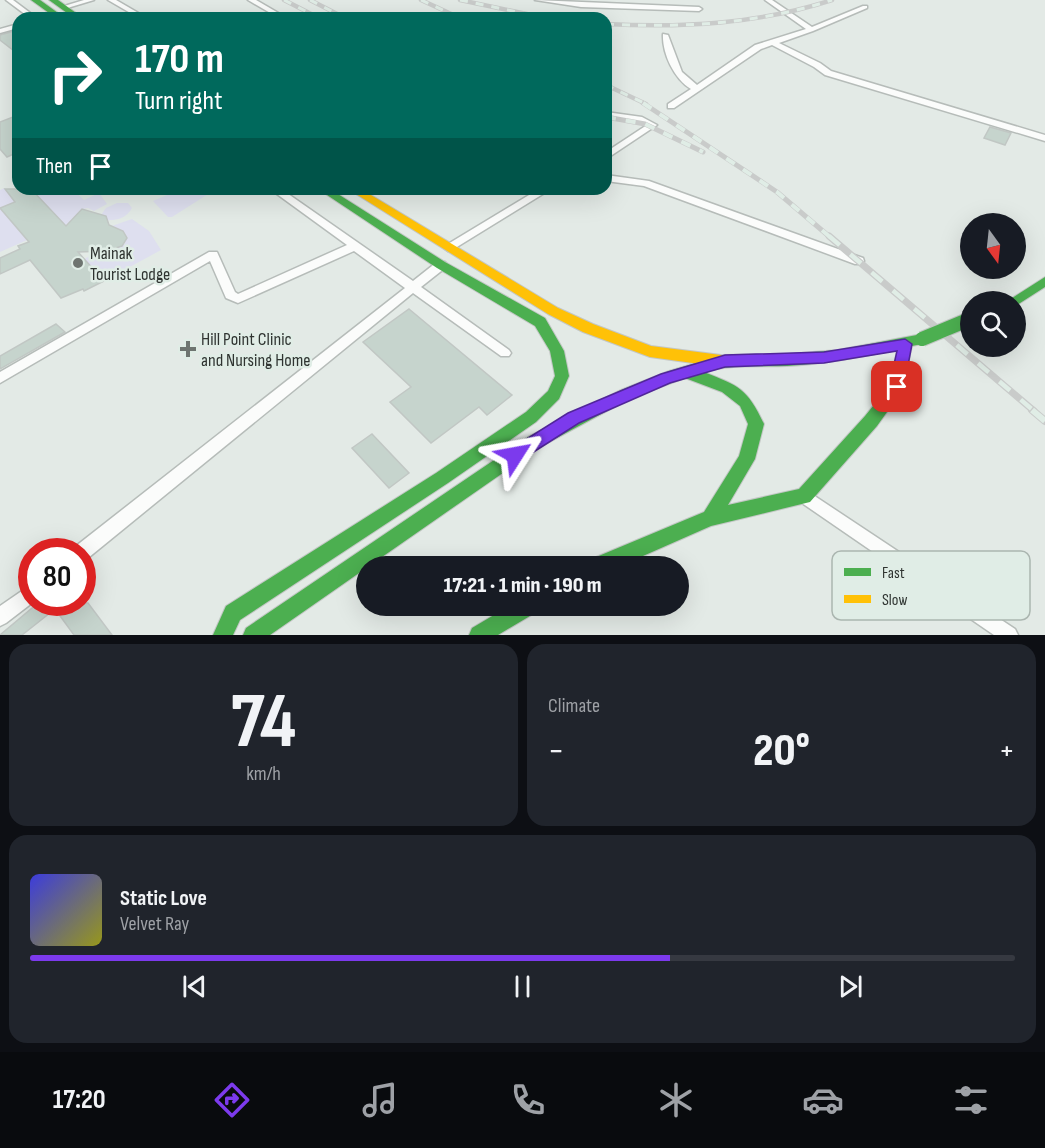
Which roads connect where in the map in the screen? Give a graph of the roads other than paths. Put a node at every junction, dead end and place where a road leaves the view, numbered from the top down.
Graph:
1 (9, 0) edge
2 (35, 0) edge
3 (91, 0) edge
4 (111, 0) edge
5 (251, 0) edge
6 (538, 0) edge
7 (768, 0) edge
8 (647, 4) edge
9 (700, 4) edge
10 (865, 7) dead end
11 (26, 12) edge
12 (61, 12) edge
13 (133, 12) edge
14 (273, 12) edge
15 (811, 30) junction
16 (665, 35) dead end
17 (774, 43) junction
18 (696, 88) junction
19 (671, 106) dead end
20 (612, 116) edge
21 (1045, 138) edge
22 (612, 152) edge
23 (612, 179) edge
24 (283, 195) edge
25 (332, 195) edge
26 (363, 195) edge
27 (536, 195) edge
28 (355, 246) junction
29 (448, 247) junction
30 (859, 261) dead end
31 (441, 265) junction
32 (1045, 281) edge
33 (414, 288) junction
34 (1045, 291) edge
35 (1026, 294) edge
36 (1026, 298) edge
37 (960, 323) edge
38 (905, 344) junction
39 (505, 353) dead end
40 (725, 361) junction
41 (687, 372) junction
42 (0, 378) edge
43 (804, 496) junction
44 (710, 518) junction
45 (96, 541) edge
46 (885, 551) edge
47 (622, 556) edge
48 (18, 603) edge
49 (511, 616) edge
50 (0, 617) edge
51 (987, 620) edge
52 (223, 635) edge
53 (253, 635) edge
54 (479, 635) edge
55 (1009, 635) edge

1 - 11 street
2 - 12 main road
3 - 12 street
4 - 13 street
5 - 14 street
6 - 8 street
7 - 15 street
8 - 9 street
10 - 15 street
15 - 17 street
16 - 18 street
17 - 18 street
17 - 21 street
18 - 19 street
20 - 22 street
23 - 30 street
24 - 28 street
25 - 31 main road
26 - 29 main road
27 - 29 street
28 - 33 street
28 - 42 street
29 - 40 main road
31 - 33 street
31 - 52 main road
32 - 35 main road
33 - 39 street
33 - 45 street
34 - 36 main road
37 - 38 main road, bridge
38 - 40 main road
38 - 43 main road
40 - 41 main road
41 - 44 main road
41 - 53 main road
43 - 44 main road
43 - 46 street
44 - 47 main road
48 - 50 street
49 - 54 main road
51 - 55 street

